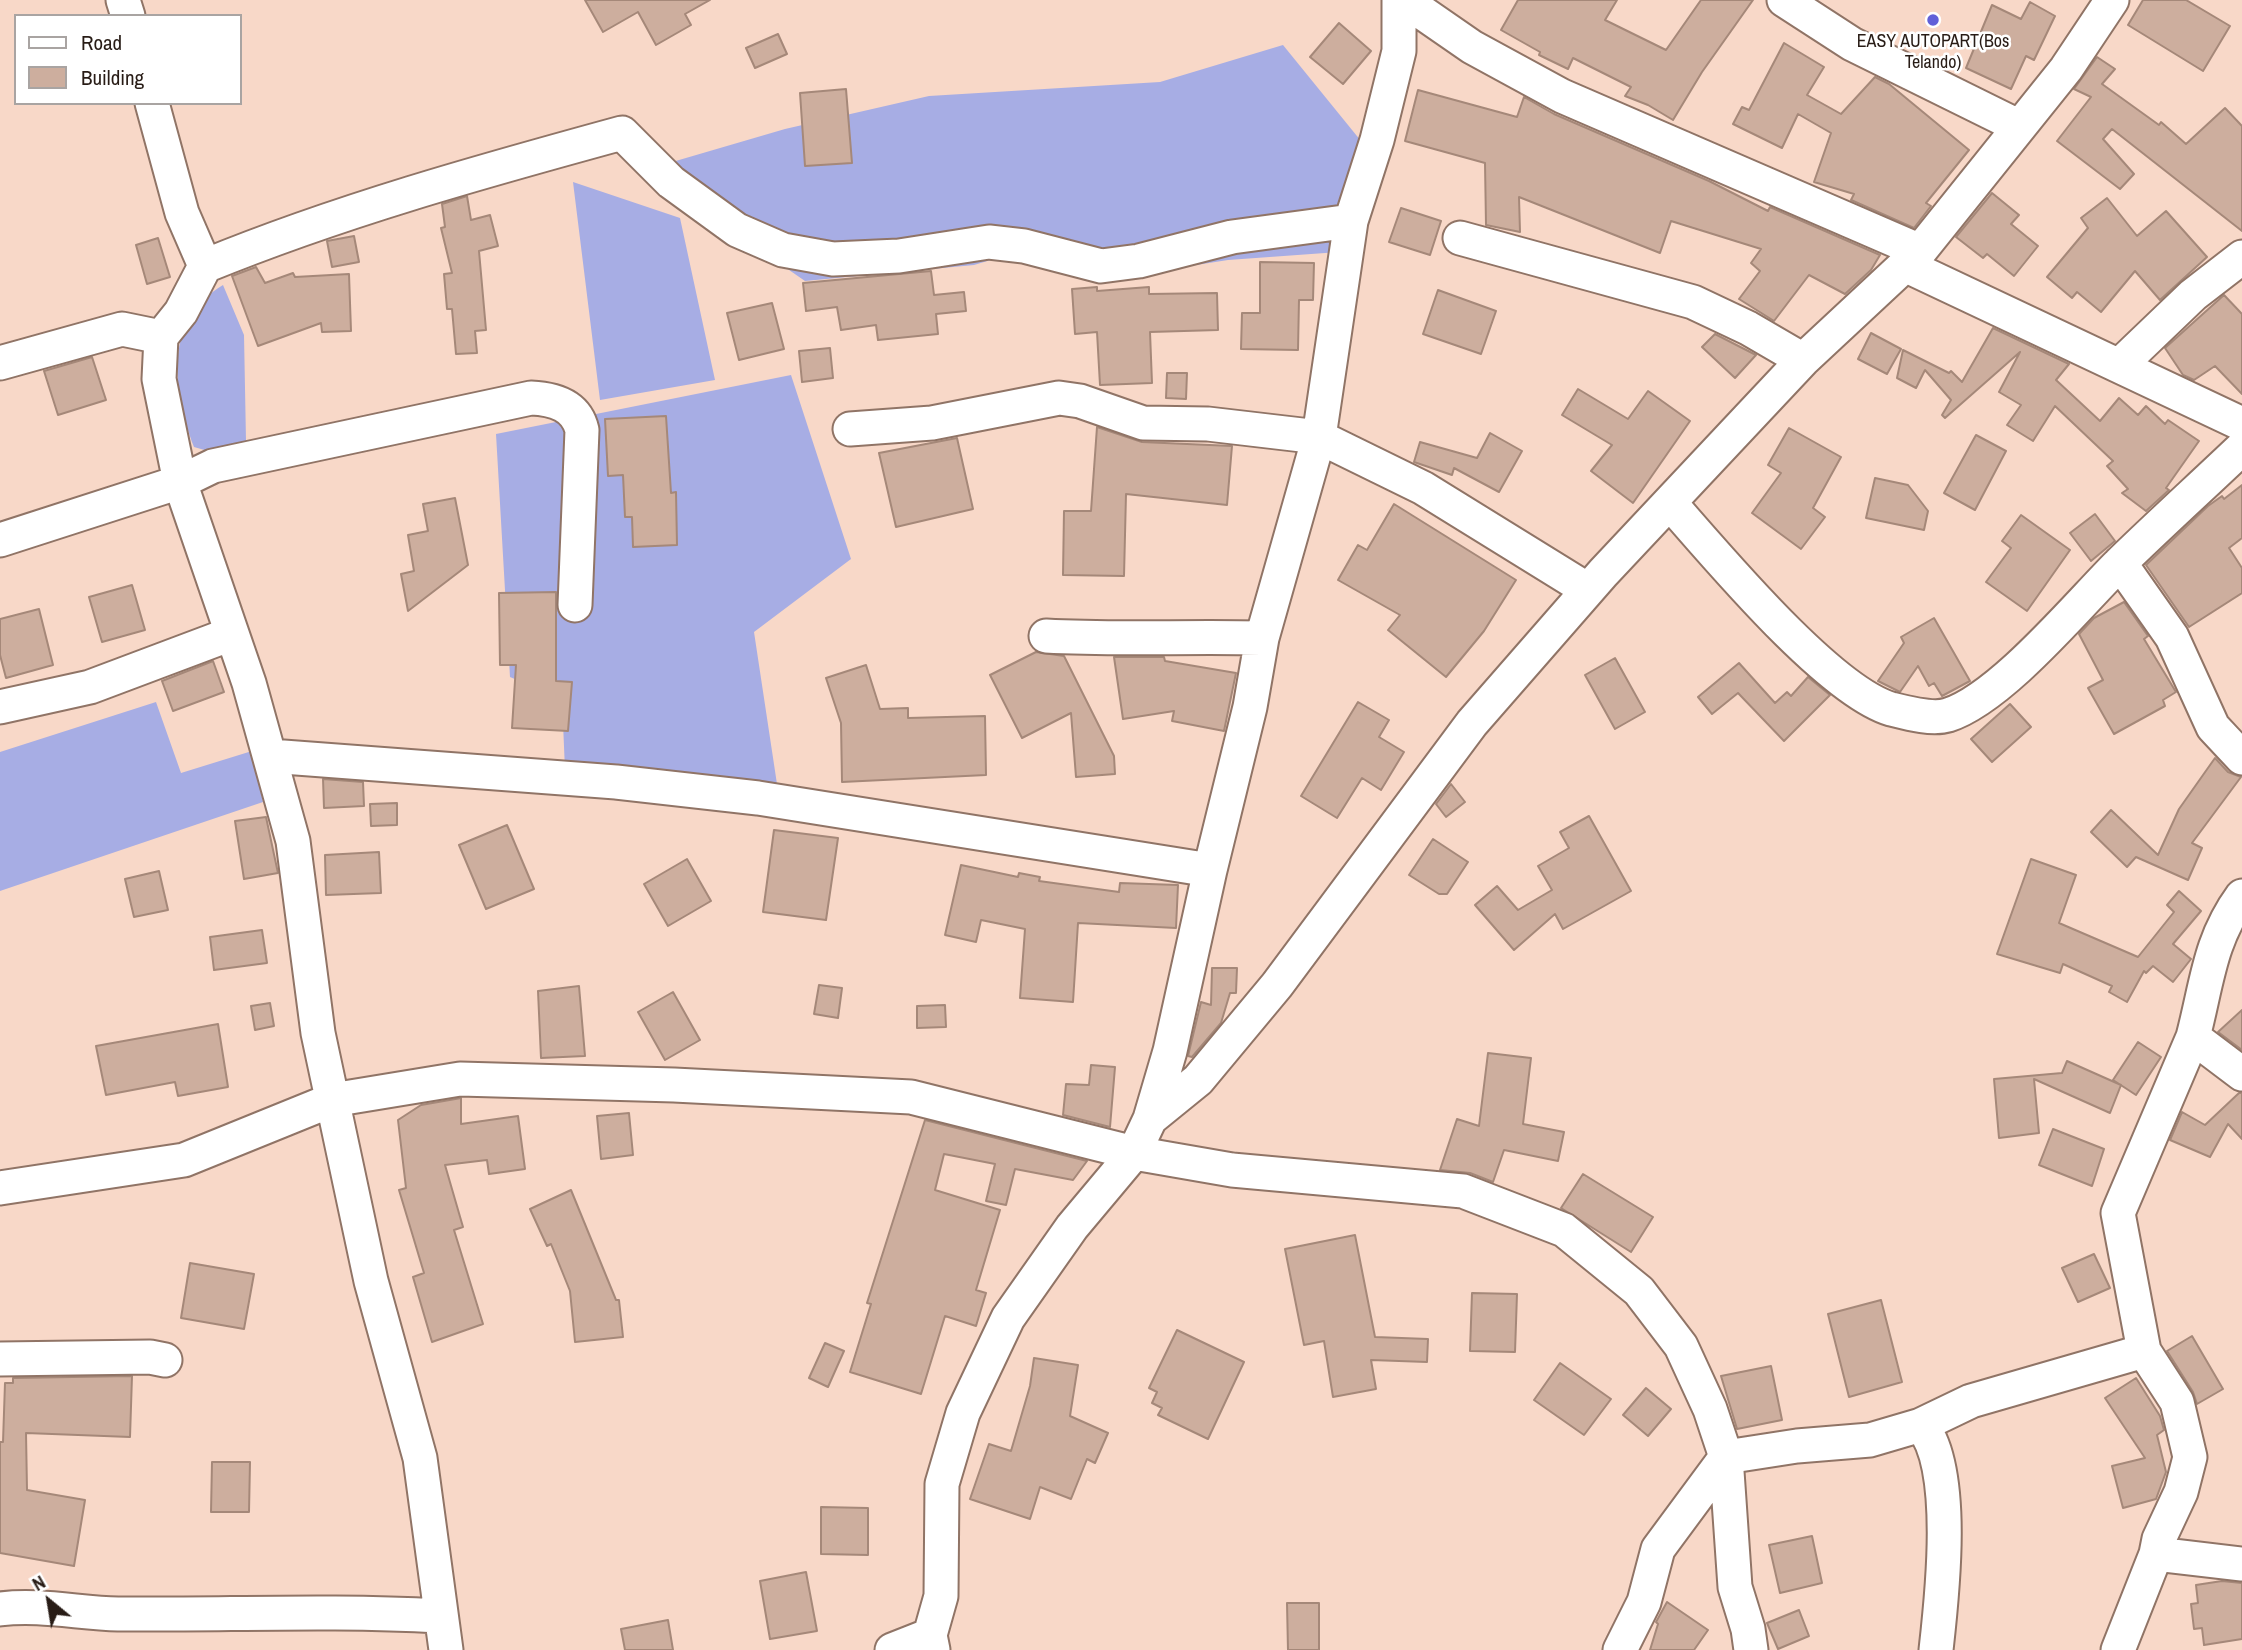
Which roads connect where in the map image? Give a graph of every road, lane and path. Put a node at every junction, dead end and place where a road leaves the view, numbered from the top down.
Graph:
1 (1402, 0) edge
2 (1784, 0) edge
3 (2112, 0) edge
4 (153, 105) edge
5 (2018, 126) junction
6 (1351, 221) junction
7 (1460, 239) dead end
8 (2242, 257) edge
9 (1912, 258) junction
10 (205, 266) junction
11 (162, 337) junction
12 (1803, 360) junction
13 (0, 363) edge
14 (2121, 364) junction
15 (2242, 424) edge
16 (850, 429) dead end
17 (1319, 437) junction
18 (2242, 448) edge
19 (180, 482) junction
20 (1670, 503) junction
21 (0, 540) edge
22 (2120, 563) junction
23 (1588, 590) junction
24 (575, 605) dead end
25 (231, 635) junction
26 (1046, 636) dead end
27 (1262, 638) junction
28 (0, 707) edge
29 (270, 756) junction
30 (2242, 758) edge
31 (1210, 870) junction
32 (2242, 896) edge
33 (2193, 1037) junction
34 (2242, 1074) edge
35 (332, 1100) junction
36 (1150, 1119) junction
37 (1134, 1153) junction
38 (0, 1188) edge
39 (2144, 1351) junction
40 (0, 1359) edge
41 (165, 1360) dead end
42 (1921, 1425) junction
43 (1726, 1457) junction
44 (2156, 1554) junction
45 (2242, 1564) edge
46 (0, 1609) edge
47 (439, 1615) junction
48 (932, 1642) edge
49 (446, 1650) edge
50 (892, 1650) edge
51 (1620, 1650) edge
52 (1751, 1650) edge
53 (1936, 1650) edge
54 (2118, 1650) edge

1 - 6 street
1 - 9 street
2 - 5 street
3 - 5 street
4 - 10 street
5 - 9 street
6 - 10 street
6 - 17 street
7 - 12 street
8 - 14 street
9 - 12 street
9 - 14 street
10 - 11 street
11 - 13 street
11 - 19 street
12 - 20 street
14 - 15 street
16 - 17 street
17 - 23 street
17 - 27 street
18 - 22 street
19 - 21 street
19 - 24 street
19 - 25 street
20 - 22 street
20 - 23 street
22 - 30 street
23 - 36 street
25 - 28 street
25 - 29 street
26 - 27 street
27 - 31 street
29 - 31 street
29 - 35 street
31 - 36 street
32 - 33 street
33 - 34 street
33 - 39 street
35 - 37 street
35 - 38 street
35 - 47 street
36 - 37 street
37 - 43 street
37 - 48 street
39 - 42 street
39 - 44 street
40 - 41 street
42 - 43 street
42 - 53 street
43 - 51 street
43 - 52 street
44 - 45 street
44 - 54 street
46 - 47 street
47 - 49 street
48 - 50 street

